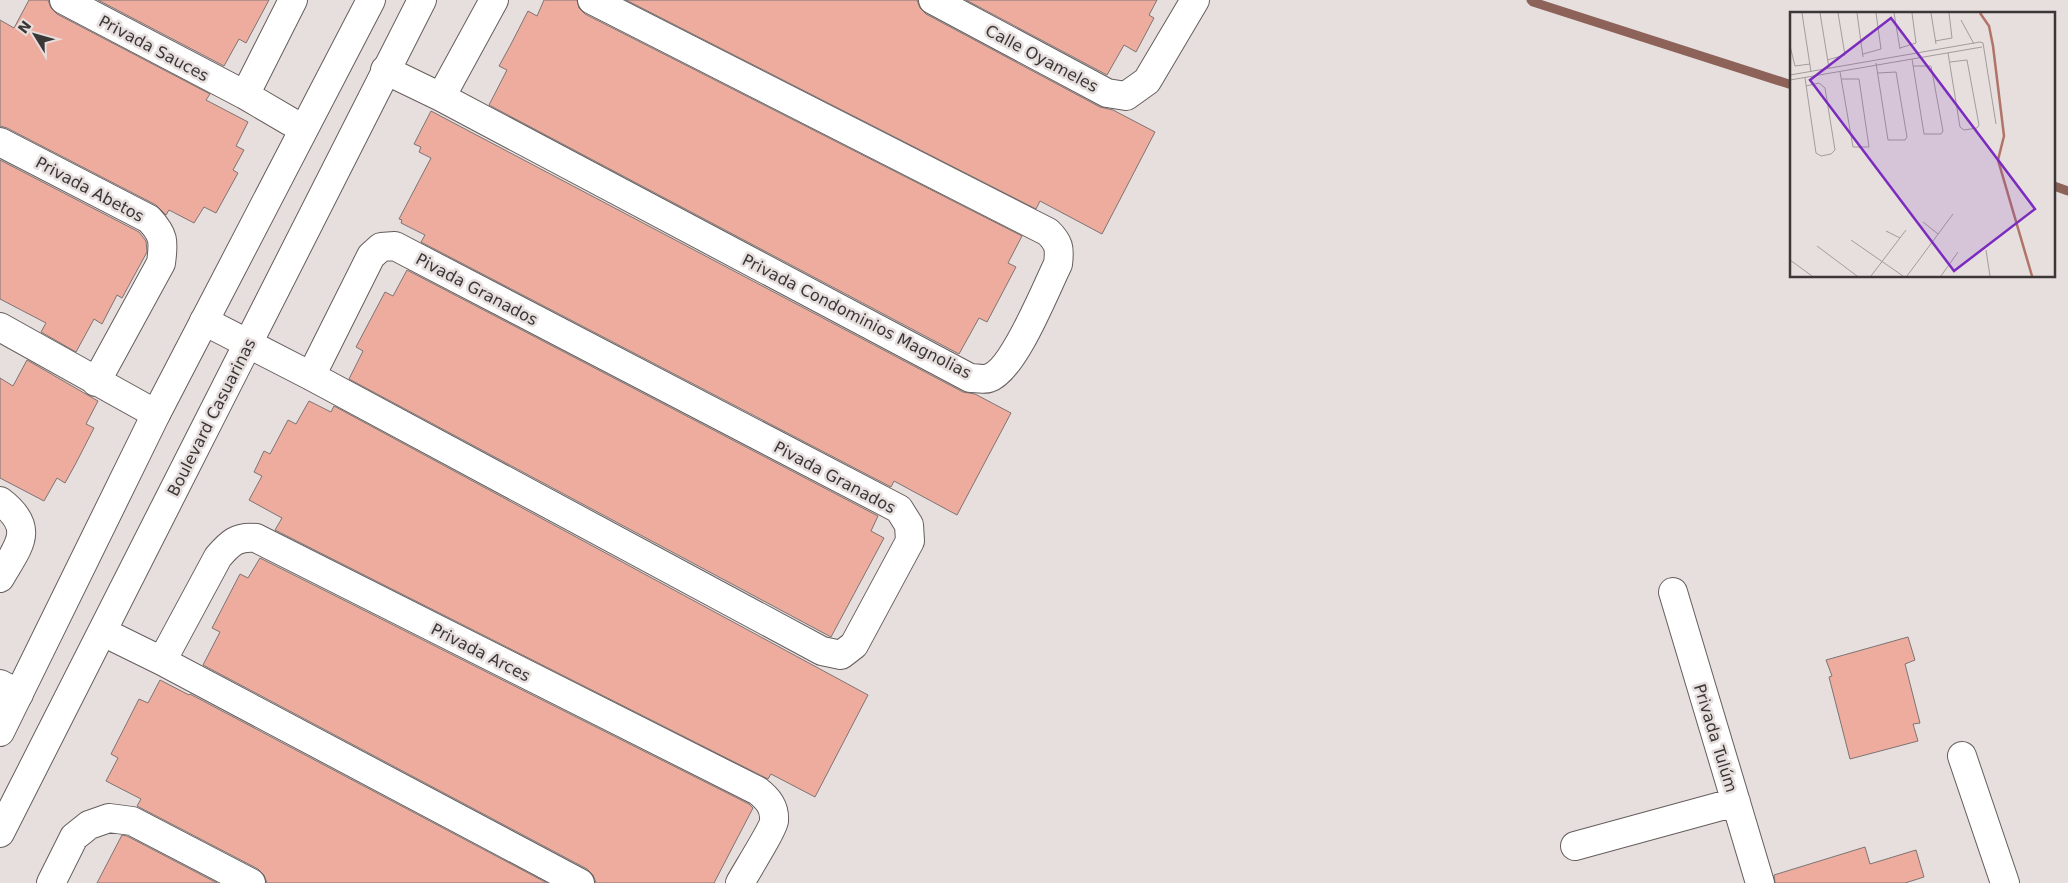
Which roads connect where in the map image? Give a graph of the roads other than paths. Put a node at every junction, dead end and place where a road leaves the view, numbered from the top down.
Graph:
1 (64, 0) edge
2 (293, 0) edge
3 (371, 0) edge
4 (422, 0) edge
5 (494, 0) edge
6 (592, 0) edge
7 (933, 0) edge
8 (1195, 0) edge
9 (385, 70) junction
10 (245, 95) junction
11 (441, 97) junction
12 (303, 129) junction
13 (0, 142) edge
14 (204, 321) junction
15 (0, 327) edge
16 (248, 344) junction
17 (311, 376) junction
18 (96, 382) junction
19 (156, 414) junction
20 (0, 501) edge
21 (0, 578) edge
22 (1673, 592) dead end
23 (103, 632) junction
24 (162, 661) junction
25 (9, 689) edge
26 (0, 732) edge
27 (1962, 756) dead end
28 (1736, 802) junction
29 (0, 833) edge
30 (1575, 846) dead end
31 (51, 883) edge
32 (251, 883) edge
33 (580, 883) edge
34 (740, 883) edge
35 (1760, 883) edge
36 (2005, 883) edge

1 - 10 street, Privada Sauces
2 - 10 street
3 - 12 street
4 - 9 street, Boulevard Casuarinas
5 - 11 street
6 - 11 street, Privada Condominios Magnolias
7 - 8 street, Calle Oyameles
9 - 11 street, Privada Condominios Magnolias
9 - 16 street, Boulevard Casuarinas
10 - 12 street, Privada Sauces
12 - 14 street
13 - 18 street, Privada Abetos
14 - 16 street, Pivada Granados
14 - 19 street
15 - 18 street
16 - 17 street, Pivada Granados
16 - 23 street, Boulevard Casuarinas
17 - 17 street, Pivada Granados
18 - 19 street
19 - 25 street
20 - 21 street
22 - 28 street, Privada Tulúm
23 - 24 street
23 - 29 street, Boulevard Casuarinas
24 - 33 street
24 - 34 street, Privada Arces
25 - 26 street
27 - 36 street
28 - 30 street
28 - 35 street, Privada Tulúm
31 - 32 street

